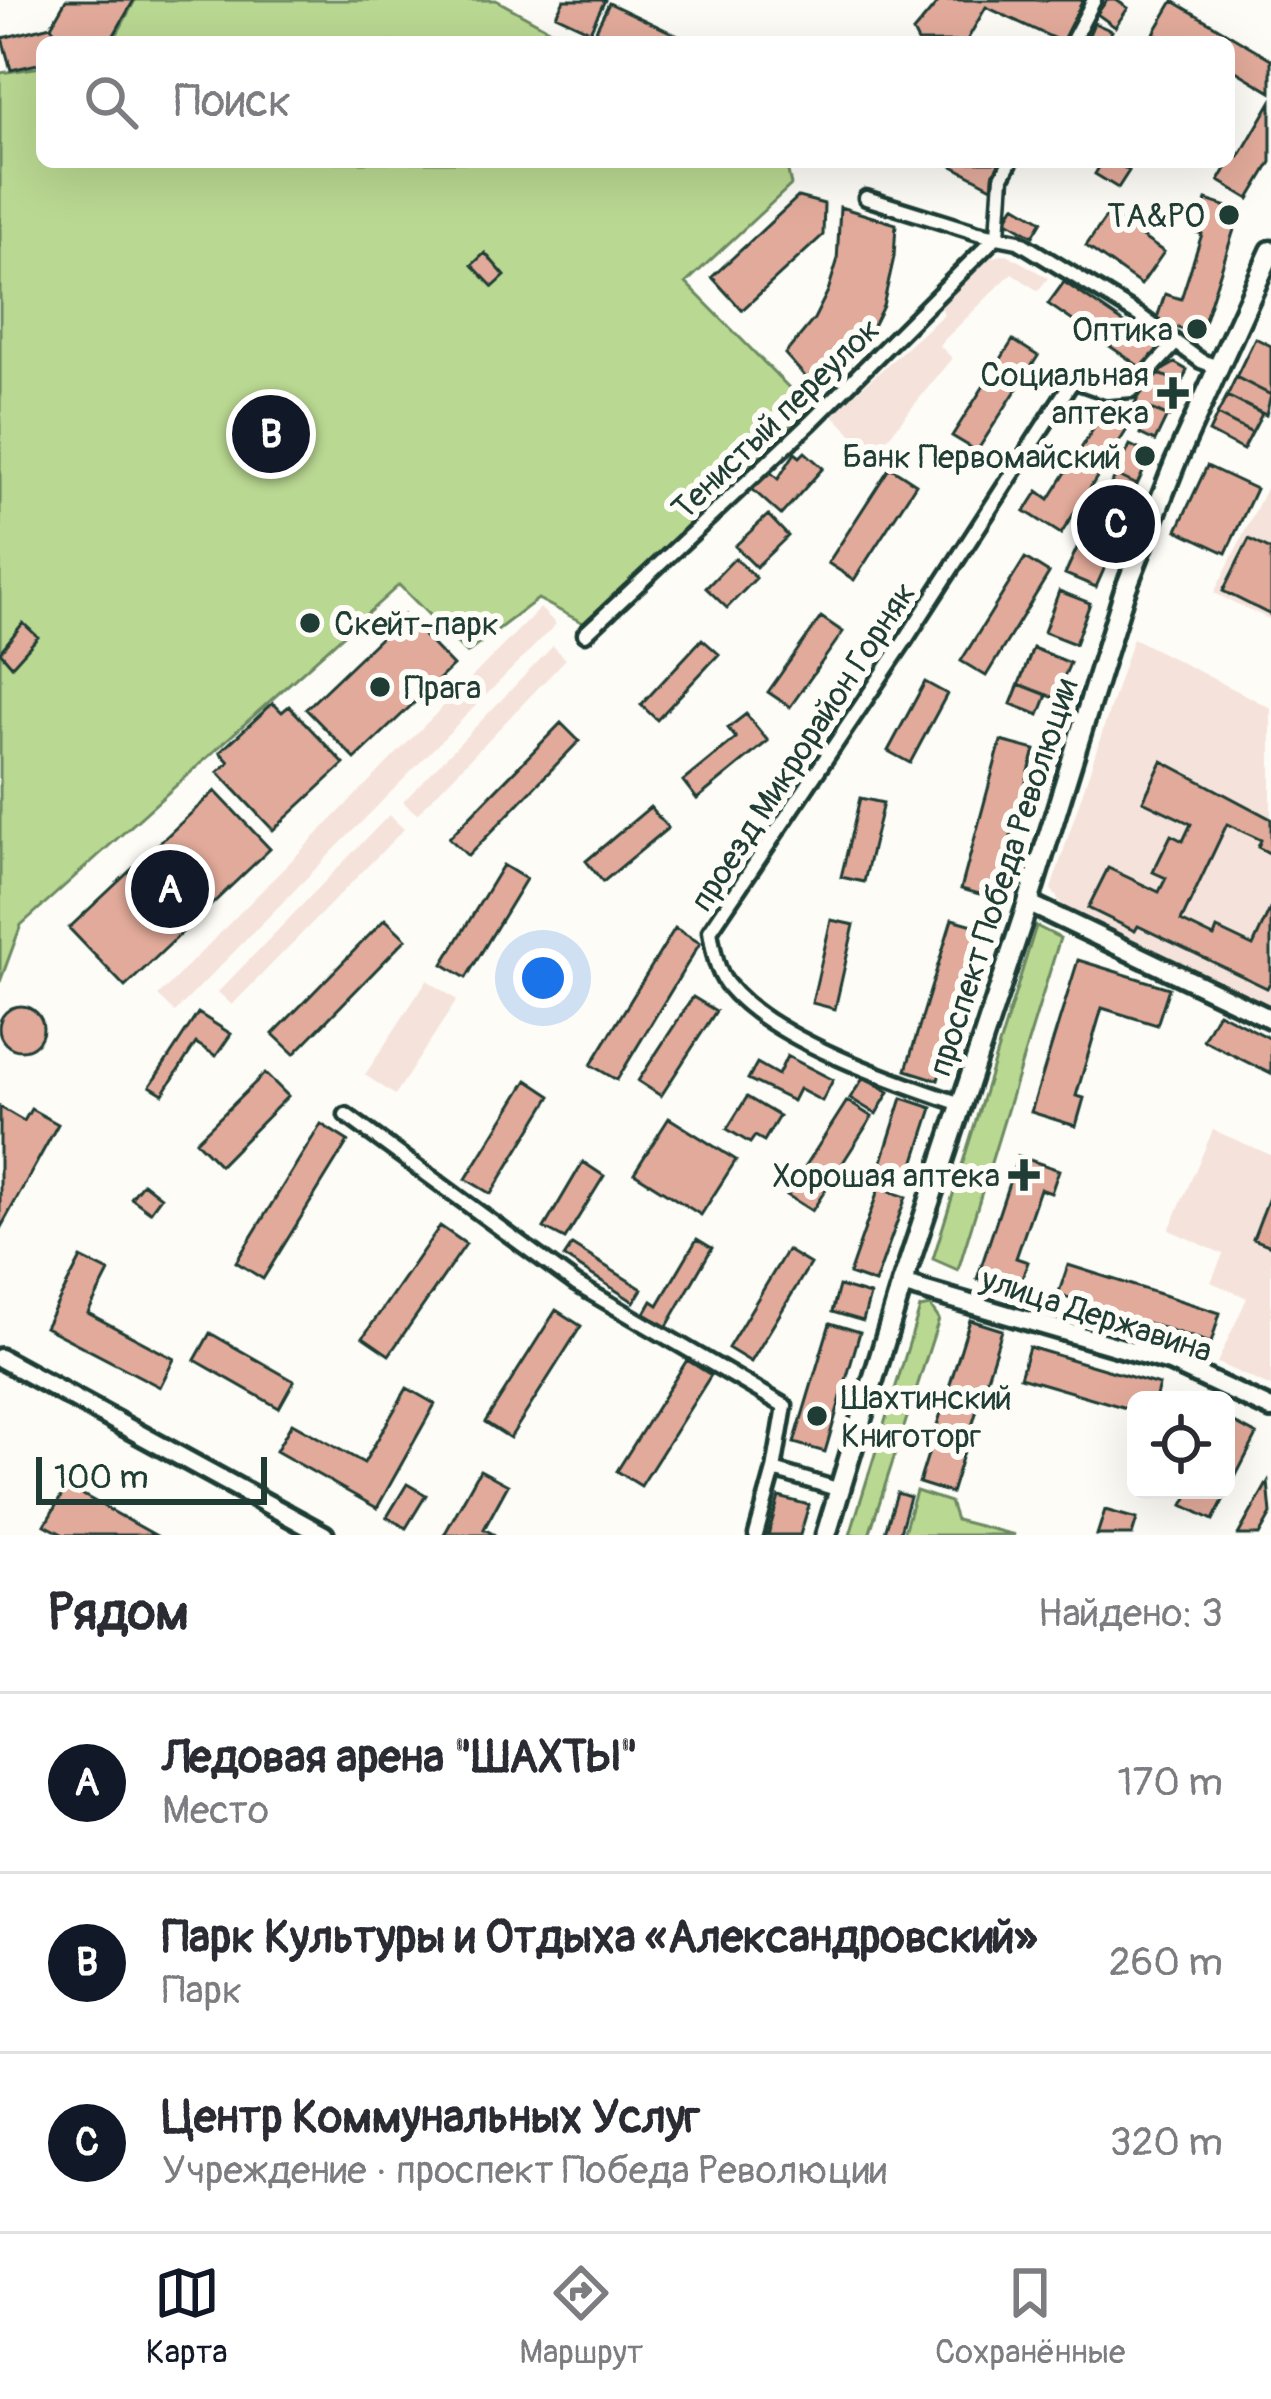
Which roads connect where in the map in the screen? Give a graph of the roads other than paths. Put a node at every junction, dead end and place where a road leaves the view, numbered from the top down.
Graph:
1 (1094, 0) edge
2 (1075, 36) edge
3 (1007, 168) edge
4 (866, 198) dead end
5 (998, 235) junction
6 (1271, 251) edge
7 (1176, 343) junction
8 (1220, 368) junction
9 (585, 634) dead end
10 (1028, 903) junction
11 (1271, 1019) edge
12 (961, 1104) junction
13 (346, 1115) dead end
14 (902, 1284) junction
15 (0, 1358) edge
16 (1271, 1409) edge
17 (774, 1470) junction
18 (840, 1490) junction
19 (324, 1535) edge
20 (755, 1535) edge
21 (826, 1535) edge

1 - 2 street
3 - 5 street
4 - 5 street
5 - 7 street
5 - 9 street, Тенистый переулок
6 - 8 main road, проспект Победа Революции
7 - 8 street
7 - 12 street, проезд Микрорайон Горняк
8 - 10 main road, проспект Победа Революции
10 - 11 street
10 - 12 main road, проспект Победа Революции
12 - 14 main road, проспект Победа Революции
13 - 17 street
14 - 16 street, улица Державина
14 - 18 main road, проспект Победа Революции
15 - 19 street
17 - 18 street
17 - 20 street
18 - 21 main road, проспект Победа Революции

